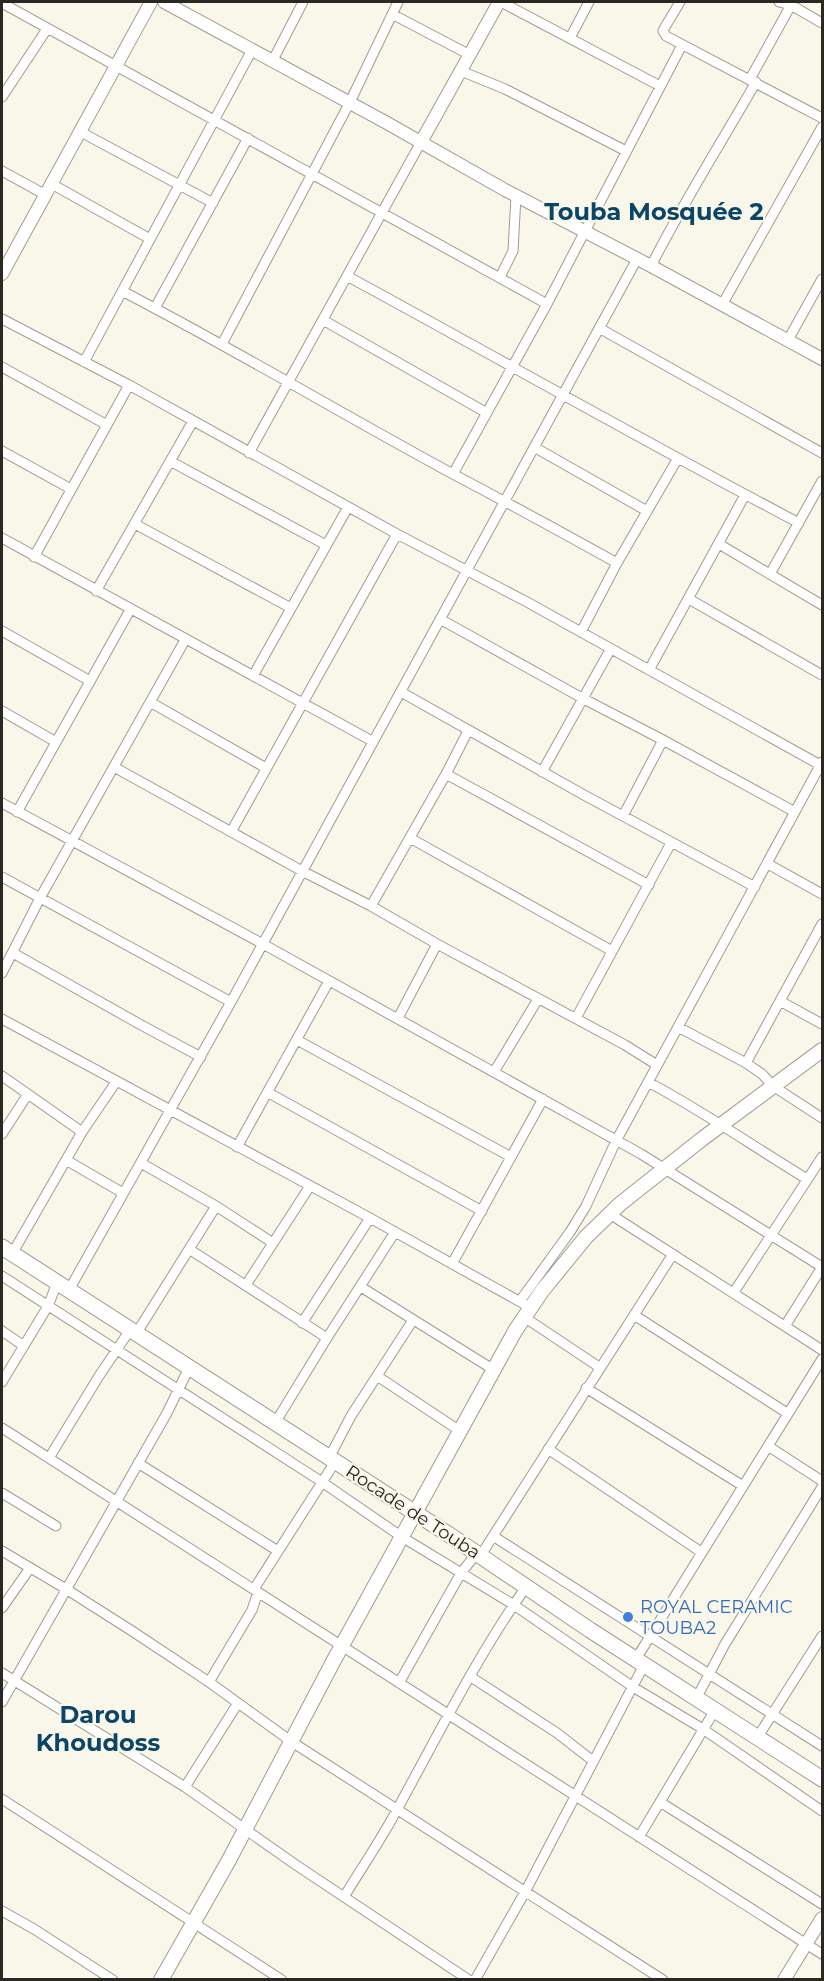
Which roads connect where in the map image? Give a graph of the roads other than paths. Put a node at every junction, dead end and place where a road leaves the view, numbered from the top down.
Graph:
1 (151, 2) edge
2 (164, 2) edge
3 (303, 2) edge
4 (398, 2) edge
5 (500, 2) edge
6 (589, 2) edge
7 (680, 2) edge
8 (779, 2) edge
9 (2, 3) edge
10 (791, 5) junction
11 (392, 14) junction
12 (822, 23) edge
13 (47, 30) junction
14 (570, 38) junction
15 (682, 45) junction
16 (252, 50) junction
17 (470, 55) junction
18 (273, 60) junction
19 (116, 65) junction
20 (461, 71) junction
21 (753, 80) junction
22 (660, 86) junction
23 (3, 92) edge
24 (350, 102) junction
25 (822, 118) edge
26 (214, 120) junction
27 (822, 127) edge
28 (79, 131) junction
29 (248, 138) junction
30 (422, 142) junction
31 (627, 151) junction
32 (2, 171) edge
33 (313, 173) junction
34 (179, 186) junction
35 (47, 189) junction
36 (516, 196) junction
37 (213, 203) junction
38 (382, 212) junction
39 (585, 232) junction
40 (150, 239) junction
41 (637, 259) junction
42 (651, 266) junction
43 (2, 274) edge
44 (347, 276) junction
45 (500, 277) junction
46 (822, 279) edge
47 (122, 291) junction
48 (547, 303) junction
49 (722, 305) junction
50 (155, 308) junction
51 (2, 319) edge
52 (323, 320) junction
53 (599, 328) junction
54 (788, 340) junction
55 (222, 344) junction
56 (822, 359) edge
57 (84, 362) junction
58 (512, 366) junction
59 (2, 367) edge
60 (289, 381) junction
61 (129, 385) junction
62 (564, 394) junction
63 (486, 413) junction
64 (193, 421) junction
65 (107, 425) junction
66 (534, 447) junction
67 (2, 451) edge
68 (249, 453) junction
69 (822, 453) edge
70 (678, 459) junction
71 (170, 461) junction
72 (453, 474) junction
73 (822, 481) edge
74 (71, 489) junction
75 (745, 495) junction
76 (504, 500) junction
77 (348, 507) junction
78 (647, 511) junction
79 (799, 523) junction
80 (135, 524) junction
81 (397, 534) junction
82 (2, 538) edge
83 (327, 544) junction
84 (719, 544) junction
85 (34, 557) junction
86 (617, 563) junction
87 (467, 570) junction
88 (770, 574) junction
89 (96, 591) junction
90 (689, 599) junction
91 (822, 605) edge
92 (291, 608) junction
93 (130, 610) junction
94 (441, 619) junction
95 (2, 631) edge
96 (581, 632) junction
97 (185, 640) junction
98 (610, 650) junction
99 (649, 670) junction
100 (822, 675) edge
101 (254, 676) junction
102 (90, 681) junction
103 (401, 692) junction
104 (582, 698) junction
105 (150, 702) junction
106 (303, 703) junction
107 (2, 711) edge
108 (468, 731) junction
109 (663, 740) junction
110 (372, 741) junction
111 (56, 742) junction
112 (822, 764) edge
113 (114, 767) junction
114 (266, 768) junction
115 (542, 772) junction
116 (446, 774) junction
117 (2, 803) edge
118 (17, 812) junction
119 (795, 812) junction
120 (622, 816) junction
121 (231, 832) junction
122 (410, 838) junction
123 (72, 842) junction
124 (671, 843) junction
125 (768, 864) junction
126 (302, 871) junction
127 (2, 878) edge
128 (649, 885) junction
129 (755, 887) junction
130 (822, 894) edge
131 (40, 898) junction
132 (371, 906) junction
133 (822, 924) edge
134 (819, 939) edge
135 (263, 944) junction
136 (437, 944) junction
137 (612, 951) junction
138 (13, 952) junction
139 (2, 973) edge
140 (329, 981) junction
141 (538, 999) junction
142 (780, 1001) junction
143 (231, 1002) junction
144 (398, 1018) junction
145 (576, 1018) junction
146 (2, 1019) edge
147 (822, 1023) edge
148 (678, 1027) junction
149 (297, 1040) junction
150 (822, 1050) edge
151 (201, 1057) junction
152 (746, 1063) junction
153 (657, 1065) junction
154 (494, 1072) junction
155 (2, 1076) edge
156 (116, 1082) junction
157 (648, 1082) junction
158 (773, 1086) junction
159 (269, 1093) junction
160 (28, 1094) junction
161 (543, 1099) junction
162 (170, 1112) junction
163 (822, 1118) edge
164 (720, 1125) junction
165 (82, 1131) junction
166 (2, 1134) edge
167 (616, 1141) junction
168 (237, 1147) junction
169 (822, 1156) edge
170 (511, 1157) junction
171 (66, 1160) junction
172 (141, 1163) junction
173 (664, 1169) junction
174 (807, 1179) junction
175 (310, 1186) junction
176 (123, 1193) junction
177 (216, 1206) junction
178 (482, 1211) junction
179 (610, 1214) junction
180 (370, 1218) junction
181 (395, 1232) junction
182 (772, 1235) junction
183 (273, 1243) junction
184 (189, 1249) junction
185 (7, 1250) edge
186 (673, 1254) junction
187 (452, 1264) junction
188 (822, 1267) edge
189 (2, 1276) edge
190 (246, 1285) junction
191 (63, 1287) junction
192 (361, 1287) junction
193 (734, 1292) junction
194 (48, 1306) junction
195 (524, 1309) junction
196 (634, 1315) junction
197 (413, 1320) junction
198 (302, 1323) junction
199 (785, 1326) junction
200 (2, 1331) edge
201 (133, 1332) junction
202 (327, 1338) junction
203 (24, 1346) junction
204 (822, 1350) edge
205 (116, 1351) junction
206 (822, 1359) edge
207 (599, 1367) junction
208 (189, 1368) junction
209 (494, 1370) junction
210 (377, 1376) junction
211 (2, 1382) edge
212 (586, 1388) junction
213 (178, 1390) junction
214 (787, 1413) junction
215 (275, 1423) junction
216 (2, 1428) edge
217 (460, 1431) junction
218 (768, 1446) junction
219 (548, 1449) junction
220 (49, 1458) junction
221 (332, 1460) junction
222 (138, 1463) junction
223 (822, 1481) edge
224 (322, 1482) junction
225 (743, 1486) junction
226 (822, 1486) edge
227 (2, 1493) edge
228 (116, 1501) junction
229 (415, 1512) junction
230 (56, 1526) dead end
231 (493, 1536) junction
232 (402, 1537) junction
233 (2, 1551) edge
234 (278, 1551) junction
235 (701, 1552) junction
236 (479, 1554) junction
237 (30, 1568) junction
238 (461, 1573) junction
239 (526, 1587) junction
240 (66, 1589) junction
241 (256, 1591) junction
242 (514, 1605) junction
243 (2, 1608) edge
244 (822, 1636) edge
245 (649, 1637) junction
246 (342, 1646) junction
247 (640, 1662) junction
248 (2, 1673) edge
249 (710, 1673) junction
250 (471, 1677) junction
251 (14, 1681) junction
252 (209, 1682) junction
253 (399, 1683) junction
254 (633, 1687) junction
255 (696, 1699) junction
256 (2, 1702) edge
257 (238, 1703) junction
258 (715, 1710) junction
259 (449, 1714) junction
260 (773, 1714) junction
261 (703, 1729) junction
262 (757, 1738) junction
263 (292, 1742) junction
264 (822, 1746) edge
265 (593, 1761) junction
266 (822, 1779) edge
267 (185, 1787) junction
268 (575, 1796) junction
269 (2, 1799) edge
270 (660, 1802) junction
271 (398, 1809) junction
272 (822, 1810) edge
273 (245, 1829) junction
274 (639, 1837) junction
275 (525, 1892) junction
276 (345, 1897) junction
277 (822, 1904) edge
278 (2, 1911) edge
279 (822, 1918) edge
280 (194, 1923) junction
281 (806, 1944) junction
282 (822, 1954) edge
283 (113, 1980) edge
284 (161, 1980) edge
285 (282, 1980) edge
286 (469, 1980) edge
287 (475, 1980) edge
288 (663, 1980) edge
289 (784, 1980) edge

1 - 19 street
2 - 16 street
3 - 18 street
4 - 11 street
5 - 14 street
5 - 17 street
6 - 14 street
7 - 15 street
8 - 10 street
9 - 13 street
10 - 12 street
10 - 21 street
11 - 17 street
11 - 24 street
13 - 19 street
13 - 23 street
14 - 22 street
15 - 21 street
15 - 22 street
16 - 18 street
16 - 26 street
17 - 20 street
18 - 24 street
19 - 26 street
19 - 28 street
20 - 30 street
20 - 31 street
21 - 25 street
21 - 42 street
22 - 31 street
24 - 30 street
24 - 33 street
26 - 29 street
26 - 34 street
27 - 49 street
28 - 34 street
28 - 35 street
29 - 33 street
29 - 37 street
30 - 36 street
30 - 38 street
31 - 39 street
32 - 35 street
33 - 38 street
33 - 55 street
34 - 37 street
34 - 40 street
35 - 40 street
35 - 43 street
36 - 39 street
36 - 45 street
37 - 50 street
38 - 44 street
38 - 45 street
39 - 41 street
39 - 48 street
40 - 47 street
41 - 42 street
41 - 53 street
42 - 49 street
44 - 52 street
44 - 58 street
45 - 48 street
46 - 54 street
47 - 50 street
47 - 57 street
48 - 58 street
49 - 54 street
50 - 55 street
51 - 57 street
52 - 60 street
52 - 63 street
53 - 62 street
53 - 69 street
54 - 56 street
55 - 60 street
57 - 61 street
58 - 62 street
58 - 63 street
59 - 65 street
60 - 68 street
60 - 72 street
61 - 64 street
61 - 65 street
62 - 66 street
62 - 70 street
63 - 72 street
64 - 68 street
64 - 71 street
65 - 74 street
66 - 76 street
66 - 78 street
67 - 74 street
68 - 77 street
70 - 75 street
70 - 78 street
71 - 80 street
71 - 83 street
72 - 76 street
73 - 79 street
74 - 85 street
75 - 79 street
75 - 84 street
76 - 86 street
76 - 87 street
77 - 81 street
77 - 83 street
78 - 86 street
79 - 88 street
80 - 89 street
80 - 92 street
81 - 87 street
81 - 106 street
82 - 85 street
83 - 92 street
84 - 88 street
84 - 90 street
85 - 89 street
86 - 96 street
87 - 94 street
87 - 96 street
88 - 91 street
89 - 93 street
90 - 99 street
90 - 100 street
92 - 101 street
93 - 97 street
93 - 102 street
94 - 103 street
94 - 104 street
95 - 102 street
96 - 98 street
97 - 101 street
97 - 105 street
98 - 99 street
98 - 104 street
99 - 112 street
101 - 106 street
102 - 111 street
103 - 108 street
103 - 110 street
104 - 109 street
104 - 115 street
105 - 113 street
105 - 114 street
106 - 110 street
106 - 114 street
107 - 111 street
108 - 115 street
108 - 116 street
109 - 119 street
109 - 120 street
110 - 126 street
111 - 118 street
112 - 119 street
113 - 121 street
113 - 123 street
114 - 121 street
115 - 120 street
116 - 122 street
116 - 128 street
117 - 118 street
118 - 123 street
119 - 125 street
120 - 124 street
121 - 126 street
122 - 132 street
122 - 137 street
123 - 131 street
123 - 135 street
124 - 128 street
124 - 129 street
125 - 129 street
125 - 130 street
126 - 132 street
126 - 135 street
127 - 131 street
128 - 137 street
129 - 148 street
131 - 138 street
131 - 143 street
132 - 136 street
133 - 134 street
134 - 142 street
135 - 140 street
135 - 143 street
136 - 141 street
136 - 144 street
137 - 145 street
138 - 139 street
138 - 151 street
140 - 144 street
140 - 149 street
141 - 145 street
141 - 154 street
142 - 147 street
142 - 152 street
143 - 151 street
144 - 154 street
145 - 153 street
146 - 156 street
148 - 152 street
148 - 153 street
149 - 159 street
149 - 170 street
150 - 158 main road
151 - 162 street
152 - 158 street
153 - 157 street
154 - 161 street
155 - 160 street
156 - 162 street
156 - 165 street
157 - 164 street
157 - 167 street
158 - 163 street
158 - 164 main road
159 - 168 street
159 - 178 street
160 - 165 street
160 - 166 street
161 - 167 street
161 - 170 street
162 - 168 street
162 - 172 street
164 - 173 main road
164 - 174 street
165 - 171 street
167 - 173 street
167 - 195 street
168 - 175 street
169 - 174 street
170 - 178 street
171 - 176 street
171 - 185 street
172 - 176 street
172 - 177 street
173 - 179 main road
173 - 182 street
174 - 182 street
175 - 180 street
175 - 183 street
176 - 191 street
177 - 183 street
177 - 184 street
178 - 187 street
179 - 186 street
179 - 195 main road
180 - 181 street
180 - 198 street
181 - 187 street
181 - 192 street
182 - 188 street
182 - 193 street
183 - 190 street
184 - 190 street
184 - 201 street
185 - 191 main road, Rocade de Touba
186 - 193 street
186 - 196 street
187 - 195 street
188 - 199 street
189 - 194 street
190 - 198 street
191 - 194 street
191 - 201 main road, Rocade de Touba
192 - 197 street
192 - 202 street
193 - 199 street
194 - 203 street
194 - 205 street
195 - 207 street
195 - 209 main road
196 - 207 street
196 - 214 street
197 - 209 street
197 - 210 street
198 - 202 street
199 - 204 street
200 - 203 street
201 - 205 street
201 - 208 main road, Rocade de Touba
202 - 215 street
203 - 211 street
205 - 213 street
205 - 220 street
206 - 214 street
207 - 212 street
208 - 213 street
208 - 215 main road, Rocade de Touba
209 - 217 main road
210 - 217 street
210 - 221 street
212 - 219 street
212 - 225 street
213 - 222 street
213 - 224 street
214 - 218 street
215 - 221 main road, Rocade de Touba
216 - 220 street
217 - 229 main road
218 - 223 street
218 - 225 street
219 - 231 street
219 - 235 street
220 - 228 street
221 - 224 street
221 - 229 main road, Rocade de Touba
222 - 228 street
222 - 234 street
224 - 232 street
224 - 234 street
225 - 235 street
226 - 249 street
227 - 230 street
228 - 240 street
228 - 241 street
229 - 232 main road
229 - 236 main road, Rocade de Touba
231 - 236 street
231 - 245 street
232 - 238 street
232 - 246 main road
233 - 237 street
234 - 241 street
235 - 245 street
236 - 238 street
236 - 239 main road, Rocade de Touba
237 - 240 street
237 - 243 street
238 - 242 street
238 - 253 street
239 - 242 street
239 - 247 main road, Rocade de Touba
240 - 251 street
240 - 252 street
241 - 246 street
241 - 252 street
242 - 250 street
242 - 254 street
244 - 260 street
245 - 247 street
245 - 249 street
246 - 253 street
246 - 263 main road
247 - 254 street
247 - 255 main road, Rocade de Touba
248 - 251 street
249 - 255 street
249 - 260 street
250 - 259 street
250 - 265 street
251 - 256 street
251 - 267 street
252 - 257 street
253 - 259 street
254 - 261 street
254 - 265 street
255 - 258 main road, Rocade de Touba
257 - 263 street
257 - 267 street
258 - 261 street
258 - 262 main road, Rocade de Touba
259 - 268 street
259 - 271 street
260 - 262 street
260 - 264 street
261 - 270 street
261 - 272 street
262 - 266 main road, Rocade de Touba
263 - 271 street
263 - 273 main road
265 - 268 street
267 - 273 street
268 - 274 street
268 - 275 street
269 - 280 street
270 - 274 street
270 - 277 street
271 - 275 street
271 - 276 street
273 - 276 street
273 - 280 main road
274 - 281 street
275 - 287 street
275 - 288 street
276 - 286 street
278 - 283 street
279 - 281 street
280 - 284 main road
280 - 285 street
281 - 282 street
281 - 289 street

